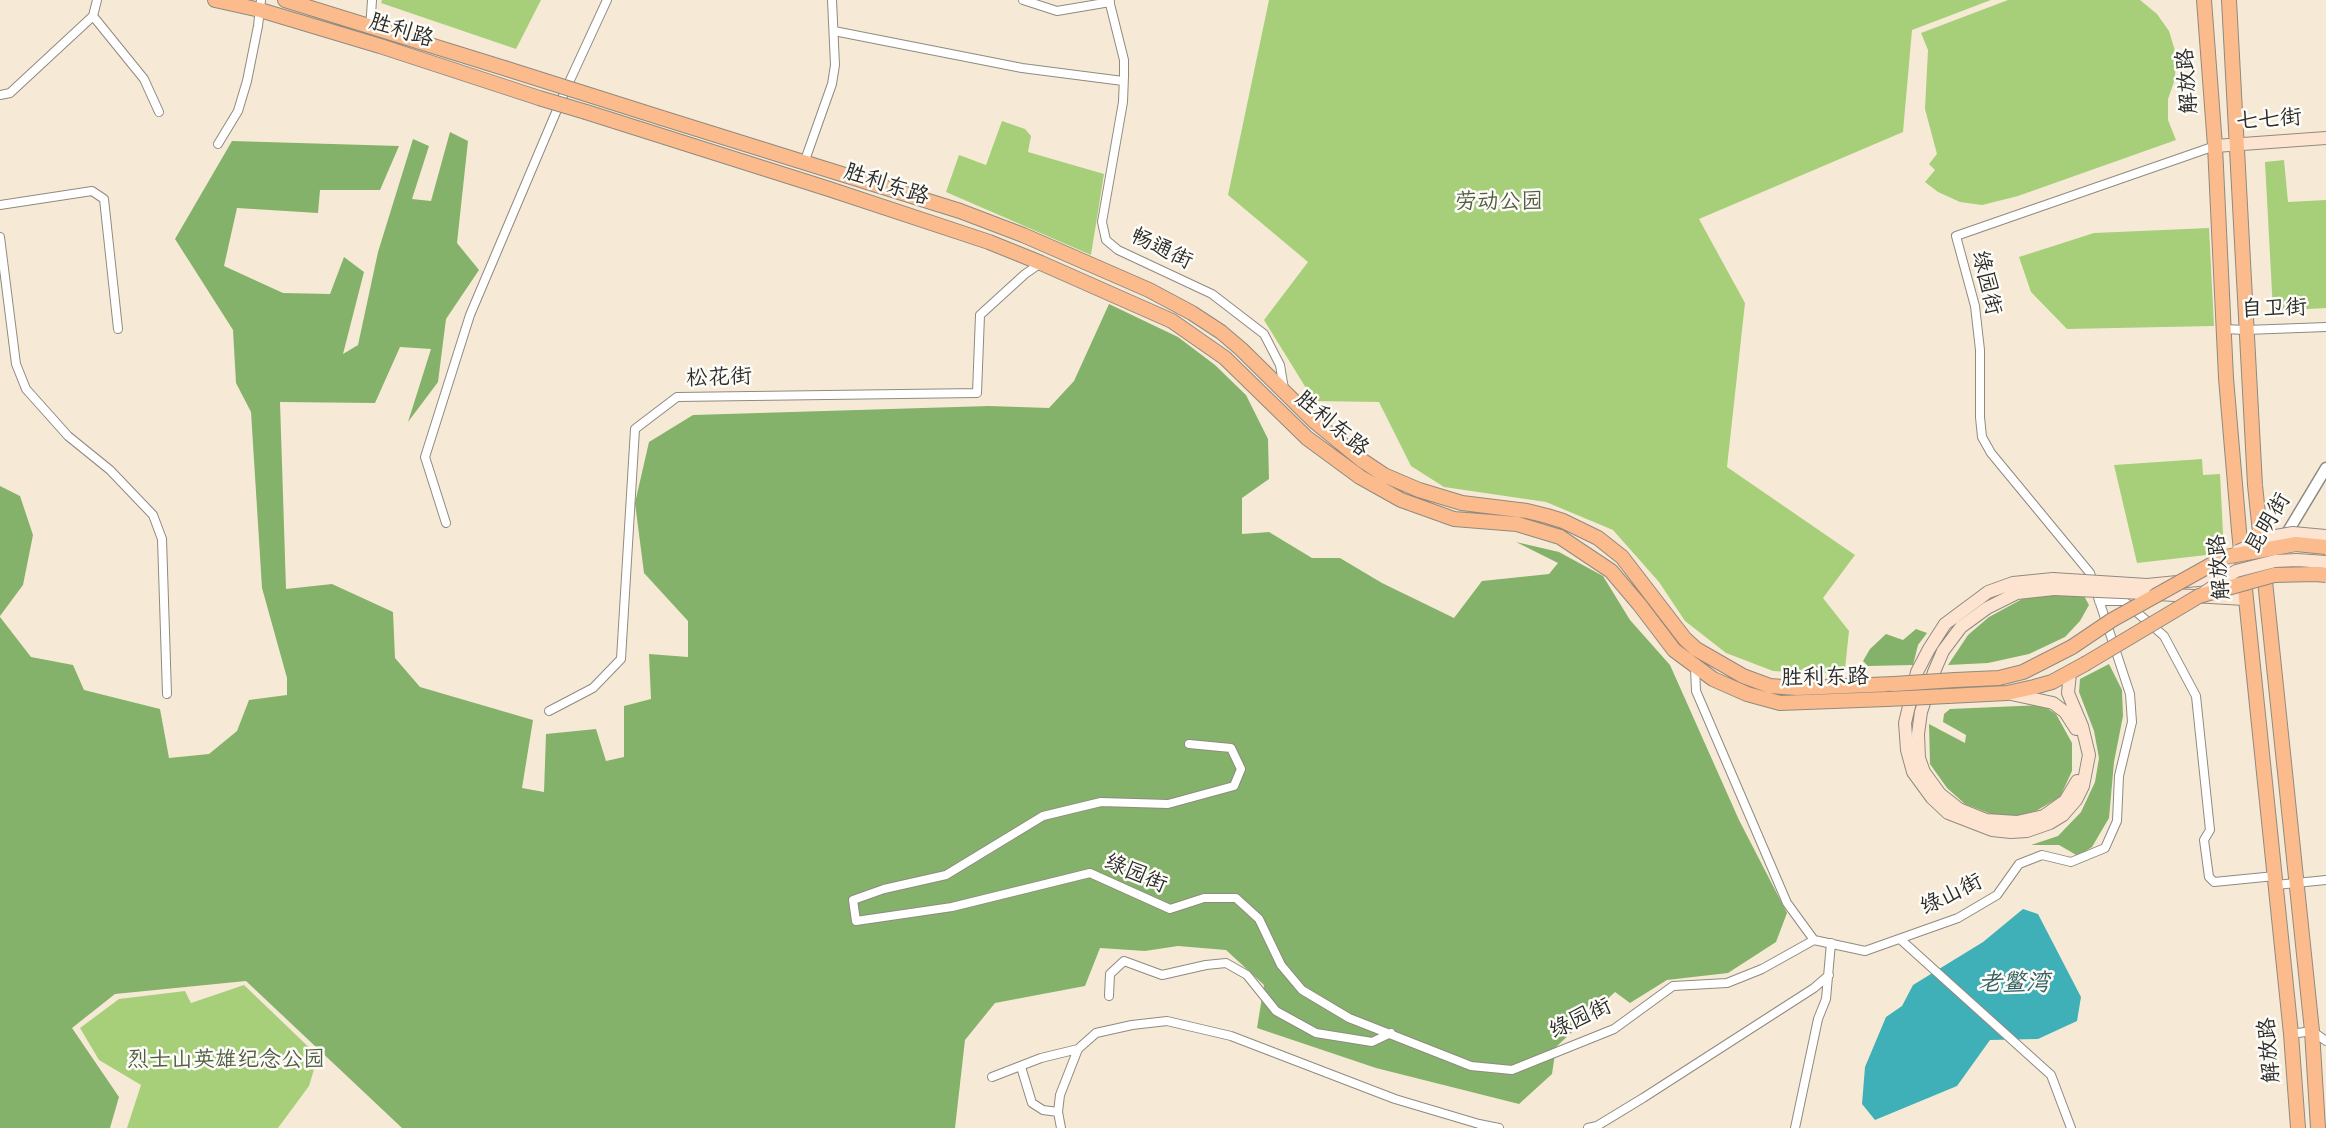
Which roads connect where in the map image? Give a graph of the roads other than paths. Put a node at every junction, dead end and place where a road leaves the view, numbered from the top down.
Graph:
1 (97, 0) edge
2 (215, 0) edge
3 (285, 0) edge
4 (372, 0) edge
5 (607, 0) edge
6 (832, 0) edge
7 (1023, 0) edge
8 (2204, 0) edge
9 (2229, 0) edge
10 (1110, 1) edge
11 (260, 5) edge
12 (93, 16) junction
13 (370, 25) junction
14 (834, 32) junction
15 (369, 43) junction
16 (1123, 81) junction
17 (0, 95) edge
18 (539, 98) joint
19 (159, 112) dead end
20 (2326, 138) edge
21 (218, 144) dead end
22 (2237, 145) junction
23 (2215, 146) junction
24 (804, 163) junction
25 (0, 205) edge
26 (0, 237) edge
27 (1041, 263) junction
28 (2326, 327) edge
29 (118, 329) dead end
30 (2224, 329) junction
31 (2246, 330) junction
32 (1284, 390) junction
33 (2326, 468) edge
34 (446, 523) dead end
35 (2326, 536) edge
36 (2326, 547) edge
37 (2225, 557) junction
38 (2326, 562) edge
39 (2264, 571) junction
40 (2090, 573) joint
41 (2326, 575) edge
42 (2244, 576) junction
43 (2053, 584) junction
44 (2145, 589) junction
45 (2199, 596) junction
46 (2245, 599) junction
47 (2099, 601) junction
48 (1695, 667) junction
49 (2070, 673) junction
50 (2007, 693) junction
51 (167, 694) dead end
52 (549, 711) dead end
53 (1189, 744) dead end
54 (2276, 880) junction
55 (2326, 880) edge
56 (2297, 882) junction
57 (1900, 939) junction
58 (1814, 940) junction
59 (1830, 943) junction
60 (1829, 975) junction
61 (1109, 996) dead end
62 (2312, 1031) junction
63 (1391, 1033) junction
64 (2291, 1034) junction
65 (2326, 1041) edge
66 (1078, 1049) junction
67 (1021, 1067) junction
68 (992, 1077) dead end
69 (1058, 1112) junction
70 (1061, 1128) edge
71 (1499, 1128) edge
72 (1588, 1128) edge
73 (1795, 1128) edge
74 (2071, 1128) edge
75 (2298, 1128) edge
76 (2318, 1128) edge

1 - 12 street
2 - 11 main road, 胜利路
3 - 13 main road, 胜利路
4 - 13 street
5 - 34 street
6 - 14 street
7 - 10 street
8 - 23 main road, 解放路
9 - 22 main road, 解放路
10 - 16 street, 畅通街
11 - 15 main road, 胜利路
11 - 21 street
12 - 17 street
12 - 19 street
13 - 15 street
13 - 24 main road, 胜利路, bridge
14 - 16 street
14 - 24 street
15 - 18 main road, 胜利路
16 - 32 street, 畅通街
18 - 27 main road, 胜利东路, bridge
20 - 22 main road, 七七街
22 - 23 main road, 七七街
22 - 31 main road, 解放路
23 - 30 main road, 解放路
23 - 40 street, 绿园街
24 - 32 main road, 胜利路
25 - 29 street
26 - 51 street
27 - 48 main road, 胜利东路
27 - 52 street, 松花街
28 - 31 street, 自卫街
30 - 31 street, 自卫街
30 - 42 main road, 解放路
31 - 39 main road, 解放路
32 - 37 main road, 胜利东路, bridge
33 - 39 street, 昆明街
35 - 37 main road, bridge
36 - 37 main road, 胜利东路, bridge
38 - 45 main road, bridge
39 - 46 street, 昆明街
39 - 56 main road, 解放路
40 - 47 street, 绿山街
41 - 45 main road, 胜利东路, bridge
42 - 44 main road
42 - 46 main road, 解放路
43 - 44 main road, bridge
43 - 49 main road
43 - 50 main road
44 - 46 main road
45 - 49 main road, 胜利东路, bridge
46 - 54 main road, 解放路
47 - 54 street
47 - 57 street, 绿山街
48 - 50 main road, 胜利东路, bridge
48 - 58 street
49 - 50 main road, 胜利东路
53 - 63 street, 绿园街
54 - 56 street
54 - 64 main road, 解放路
55 - 56 street
56 - 62 main road, 解放路
57 - 59 street, 绿山街
57 - 74 street
58 - 59 street, 绿山街
58 - 63 street, 绿园街
59 - 60 street
60 - 72 street
60 - 73 street
61 - 63 street
62 - 64 street
62 - 65 street
62 - 76 main road, 解放路
64 - 75 main road, 解放路
66 - 67 street
66 - 69 street
66 - 71 street
67 - 68 street
67 - 69 street
69 - 70 street

